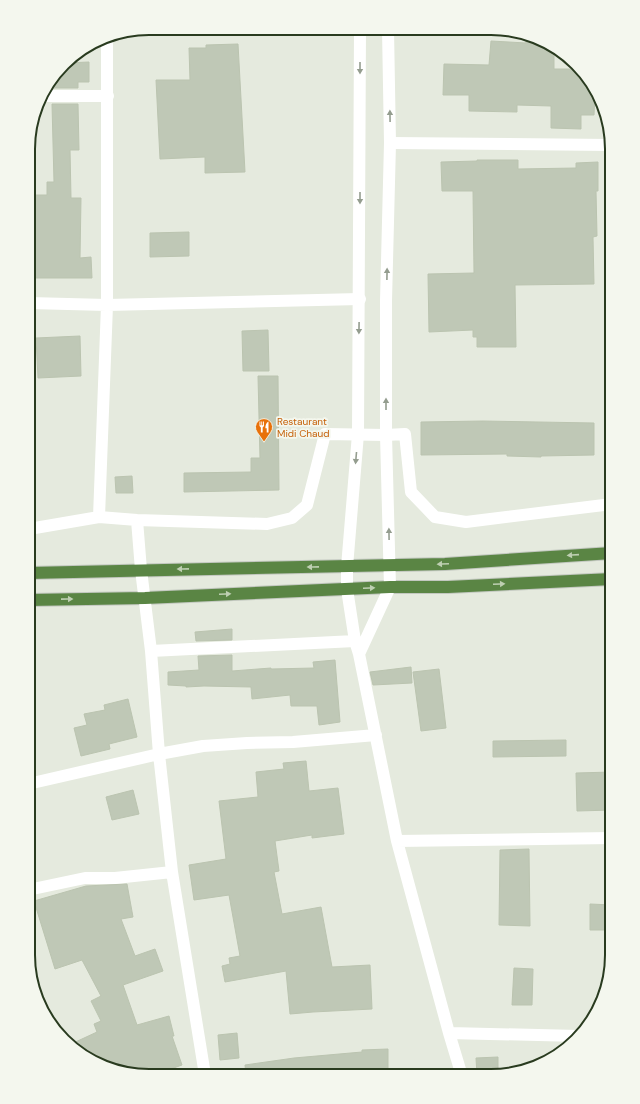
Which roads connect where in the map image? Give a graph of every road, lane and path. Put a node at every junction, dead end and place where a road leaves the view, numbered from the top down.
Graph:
1 (360, 35) edge
2 (388, 35) edge
3 (107, 43) edge
4 (48, 96) edge
5 (108, 96) junction
6 (390, 143) junction
7 (605, 145) edge
8 (360, 299) junction
9 (35, 303) edge
10 (107, 305) junction
11 (358, 434) junction
12 (386, 435) junction
13 (605, 505) edge
14 (99, 517) junction
15 (137, 520) junction
16 (35, 528) edge
17 (605, 553) edge
18 (389, 565) junction
19 (347, 567) junction
20 (141, 570) junction
21 (35, 573) edge
22 (605, 579) edge
23 (390, 587) junction
24 (348, 589) junction
25 (144, 598) junction
26 (35, 600) edge
27 (355, 641) junction
28 (151, 651) junction
29 (359, 654) junction
30 (376, 735) junction
31 (159, 754) junction
32 (35, 782) edge
33 (605, 838) edge
34 (397, 841) junction
35 (172, 872) junction
36 (35, 889) edge
37 (449, 1033) junction
38 (572, 1036) edge
39 (204, 1069) edge
40 (460, 1069) edge

1 -> 8 street
6 -> 2 street
3 - 5 street
4 - 5 street
5 - 10 street
6 - 7 street
12 -> 6 street
8 - 10 street
8 -> 11 street
9 - 10 street
10 - 14 street
11 - 12 street
11 - 15 street
11 -> 19 street
12 - 13 street
18 -> 12 street
14 - 15 street
14 - 16 street
15 - 20 street
17 -> 18 highway
18 - 19 highway
18 - 23 street
19 -> 20 highway
19 - 24 street
20 - 21 highway
20 - 25 street
23 -> 22 highway
24 -> 23 highway
23 - 29 street
25 -> 24 highway
24 - 27 street
26 -> 25 highway
25 - 28 street
27 - 28 street
27 - 29 street
28 - 31 street
29 - 30 street
30 - 31 street
30 - 34 street
31 - 32 street
31 - 35 street
33 - 34 street
34 - 37 street
35 - 36 street
35 - 39 street
37 - 38 street
37 - 40 street

